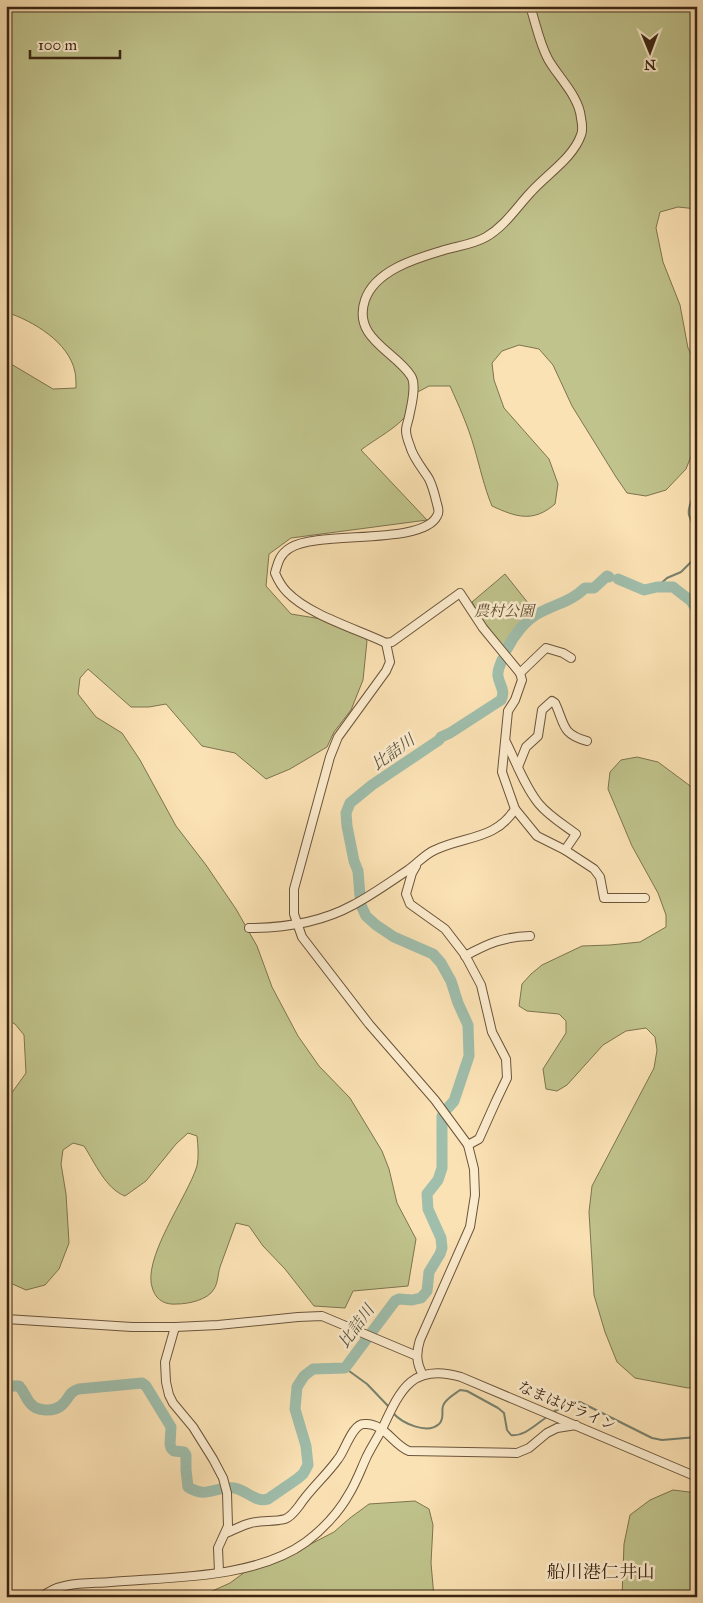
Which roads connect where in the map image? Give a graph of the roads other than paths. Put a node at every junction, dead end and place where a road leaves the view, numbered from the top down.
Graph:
1 (530, 6) edge
2 (386, 643) junction
3 (571, 658) dead end
4 (520, 673) junction
5 (587, 740) dead end
6 (506, 742) junction
7 (518, 767) junction
8 (515, 809) junction
9 (565, 850) junction
10 (420, 861) junction
11 (645, 898) dead end
12 (297, 924) junction
13 (249, 928) dead end
14 (530, 936) dead end
15 (466, 956) junction
16 (468, 1145) junction
17 (6, 1319) edge
18 (175, 1327) junction
19 (417, 1356) junction
20 (423, 1375) junction
21 (576, 1425) junction
22 (382, 1429) junction
23 (697, 1477) edge
24 (226, 1533) junction
25 (219, 1572) junction
26 (42, 1597) edge

1 - 2 street
2 - 4 street
2 - 12 street
3 - 4 street
4 - 6 street
5 - 7 street
6 - 7 street
6 - 8 street
7 - 9 street
8 - 9 street
8 - 10 street
9 - 11 street
10 - 12 street
10 - 15 street
12 - 13 street
12 - 16 street
14 - 15 street
15 - 16 street
16 - 19 street
17 - 18 street
18 - 19 street
18 - 24 street
19 - 20 street
20 - 21 street, なまはげライン
20 - 22 street
21 - 22 street
21 - 23 street, なまはげライン
22 - 24 street
22 - 25 street
24 - 25 street
25 - 26 street

